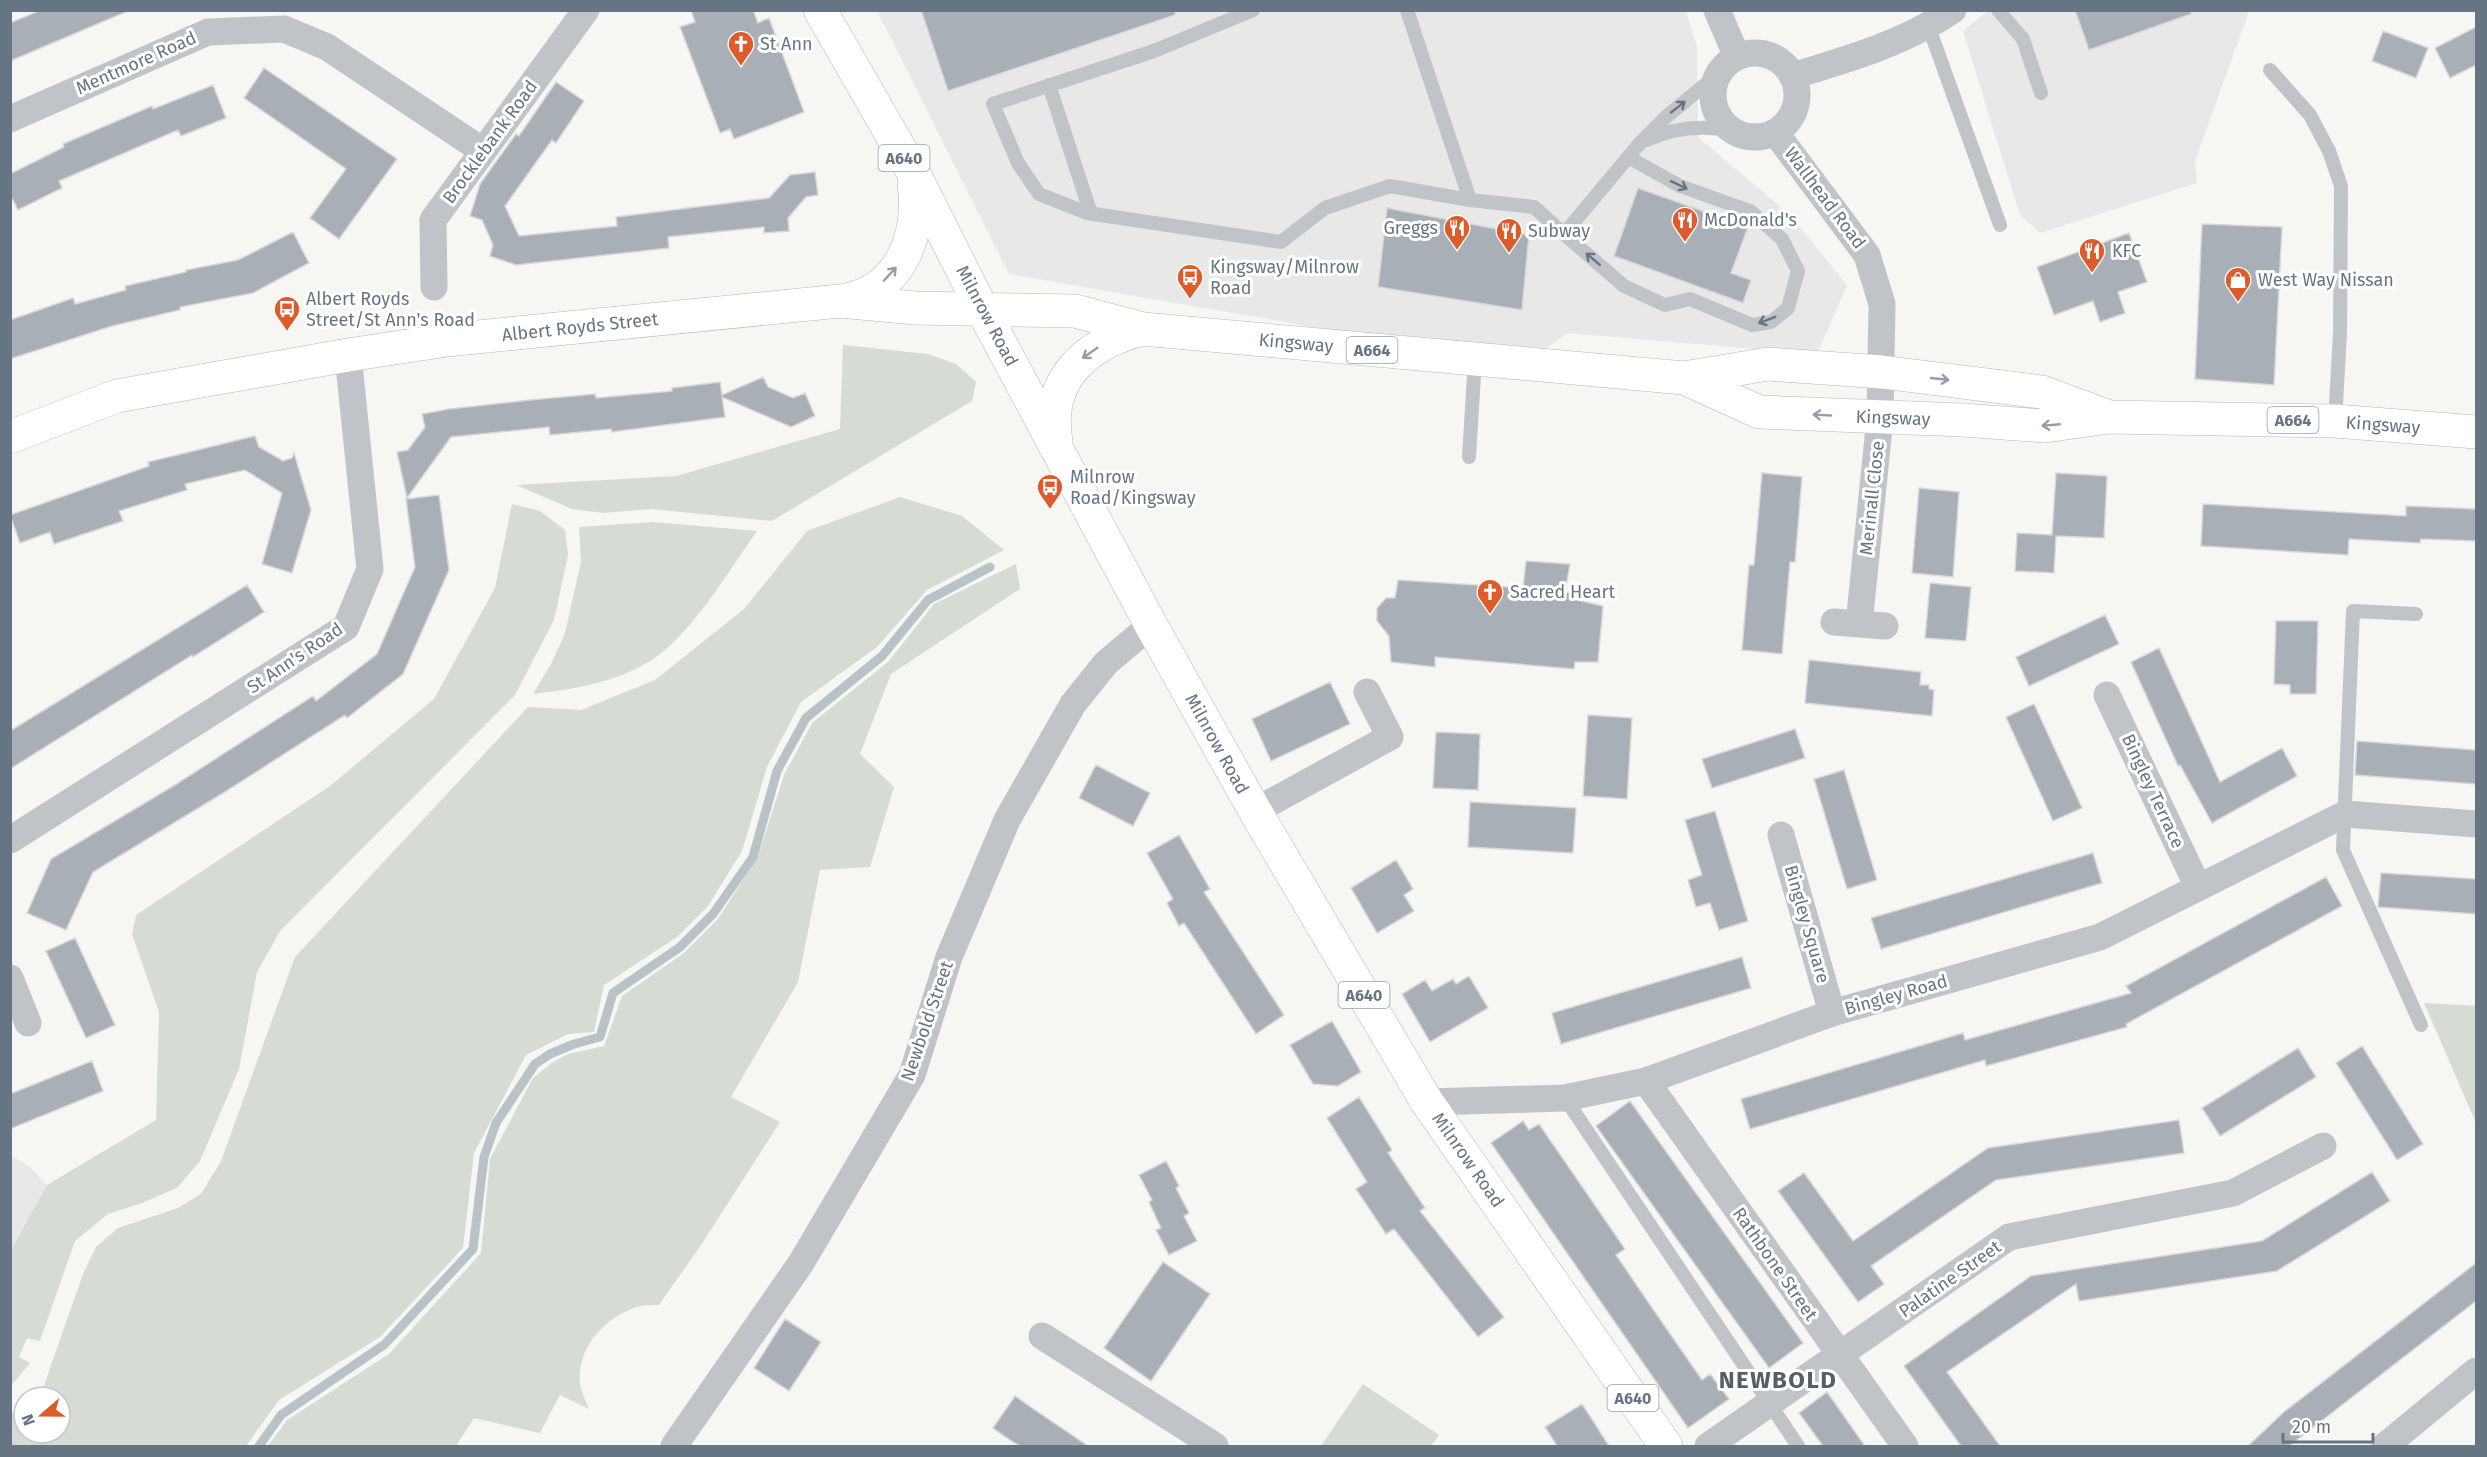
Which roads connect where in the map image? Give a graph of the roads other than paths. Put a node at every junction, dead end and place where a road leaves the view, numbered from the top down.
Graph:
1 (586, 10) edge
2 (820, 10) edge
3 (1254, 10) edge
4 (1407, 10) edge
5 (1717, 10) edge
6 (1953, 10) edge
7 (1998, 10) edge
8 (1928, 26) junction
9 (1727, 65) junction
10 (2270, 70) dead end
11 (1792, 76) junction
12 (1049, 85) junction
13 (2041, 93) dead end
14 (10, 119) edge
15 (1734, 131) junction
16 (1775, 132) junction
17 (1640, 143) junction
18 (483, 151) junction
19 (1628, 158) junction
20 (912, 170) junction
21 (1470, 200) junction
22 (1091, 214) junction
23 (2000, 225) dead end
24 (1564, 234) junction
25 (434, 287) dead end
26 (840, 301) junction
27 (982, 309) junction
28 (1143, 329) junction
29 (348, 355) junction
30 (1475, 359) junction
31 (1882, 372) junction
32 (1684, 378) junction
33 (2109, 417) junction
34 (1880, 418) junction
35 (2335, 421) junction
36 (2476, 432) edge
37 (10, 437) edge
38 (1059, 453) junction
39 (1469, 457) dead end
40 (2416, 614) dead end
41 (1859, 624) dead end
42 (1151, 626) junction
43 (1367, 692) dead end
44 (2107, 695) dead end
45 (1255, 811) junction
46 (2345, 814) junction
47 (2476, 824) edge
48 (1781, 835) dead end
49 (10, 840) edge
50 (2198, 887) junction
51 (10, 978) edge
52 (1832, 1013) junction
53 (28, 1023) dead end
54 (2421, 1025) dead end
55 (1646, 1081) junction
56 (1565, 1098) junction
57 (1427, 1101) junction
58 (2323, 1146) dead end
59 (1042, 1336) dead end
60 (1840, 1356) junction
61 (2476, 1371) edge
62 (1769, 1405) junction
63 (674, 1446) edge
64 (1215, 1446) edge
65 (1666, 1446) edge
66 (1708, 1446) edge
67 (1798, 1446) edge
68 (1905, 1446) edge
69 (2385, 1446) edge

1 - 18 street, Brocklebank Road
2 - 20 main road, Milnrow Road / A640
3 - 12 lane
4 - 21 lane
5 - 9 street
6 - 8 street
7 - 13 lane
8 - 11 street
8 - 23 lane
9 - 11 street
9 - 15 street
17 -> 9 lane
10 - 35 lane
11 - 16 street
12 - 22 lane
12 - 22 lane
14 - 18 street, Mentmore Road
15 - 16 street
15 - 17 lane
16 - 31 street, Wallhead Road
17 - 19 lane
18 - 25 street, Brocklebank Road
19 - 24 lane
19 -> 24 lane
26 -> 20 main road, A664
20 - 27 main road, Milnrow Road / A640
21 - 22 lane
21 - 24 lane
26 - 27 main road, Albert Royds Street / A664
26 - 29 main road, Albert Royds Street / A664
27 - 28 main road, Kingsway / A664
27 - 38 main road, Milnrow Road / A640
28 - 30 main road, Kingsway / A664
28 -> 38 main road, A664
29 - 37 main road, Albert Royds Street / A664
29 - 49 street, St Ann's Road
30 - 32 main road, Kingsway / A664
30 - 39 lane
31 - 32 main road, Kingsway / A664
31 -> 33 main road, Kingsway / A664
31 - 34 street, Merinall Close
34 -> 32 main road, Kingsway / A664
33 -> 34 main road, Kingsway / A664
33 - 35 main road, Kingsway / A664
34 - 41 street, Merinall Close
35 - 36 main road, Kingsway / A664
38 - 42 main road, Milnrow Road / A640
40 - 46 lane
42 - 45 main road, Milnrow Road / A640
42 - 63 street, Newbold Street
43 - 45 street
44 - 50 street, Bingley Terrace
45 - 57 main road, Milnrow Road / A640
46 - 47 street
46 - 50 street, Bingley Road
46 - 54 lane
48 - 52 street, Bingley Square
50 - 52 street, Bingley Road
51 - 53 street
52 - 55 street, Bingley Road
55 - 56 street, Bingley Road
55 - 60 street, Rathbone Street
56 - 57 street, Bingley Road
56 - 62 lane
57 - 65 main road, Milnrow Road / A640
58 - 60 street, Palatine Street
59 - 64 street
60 - 62 street, Palatine Street
60 - 68 street, Rathbone Street
61 - 69 street
62 - 66 street, Palatine Street
62 - 67 lane

